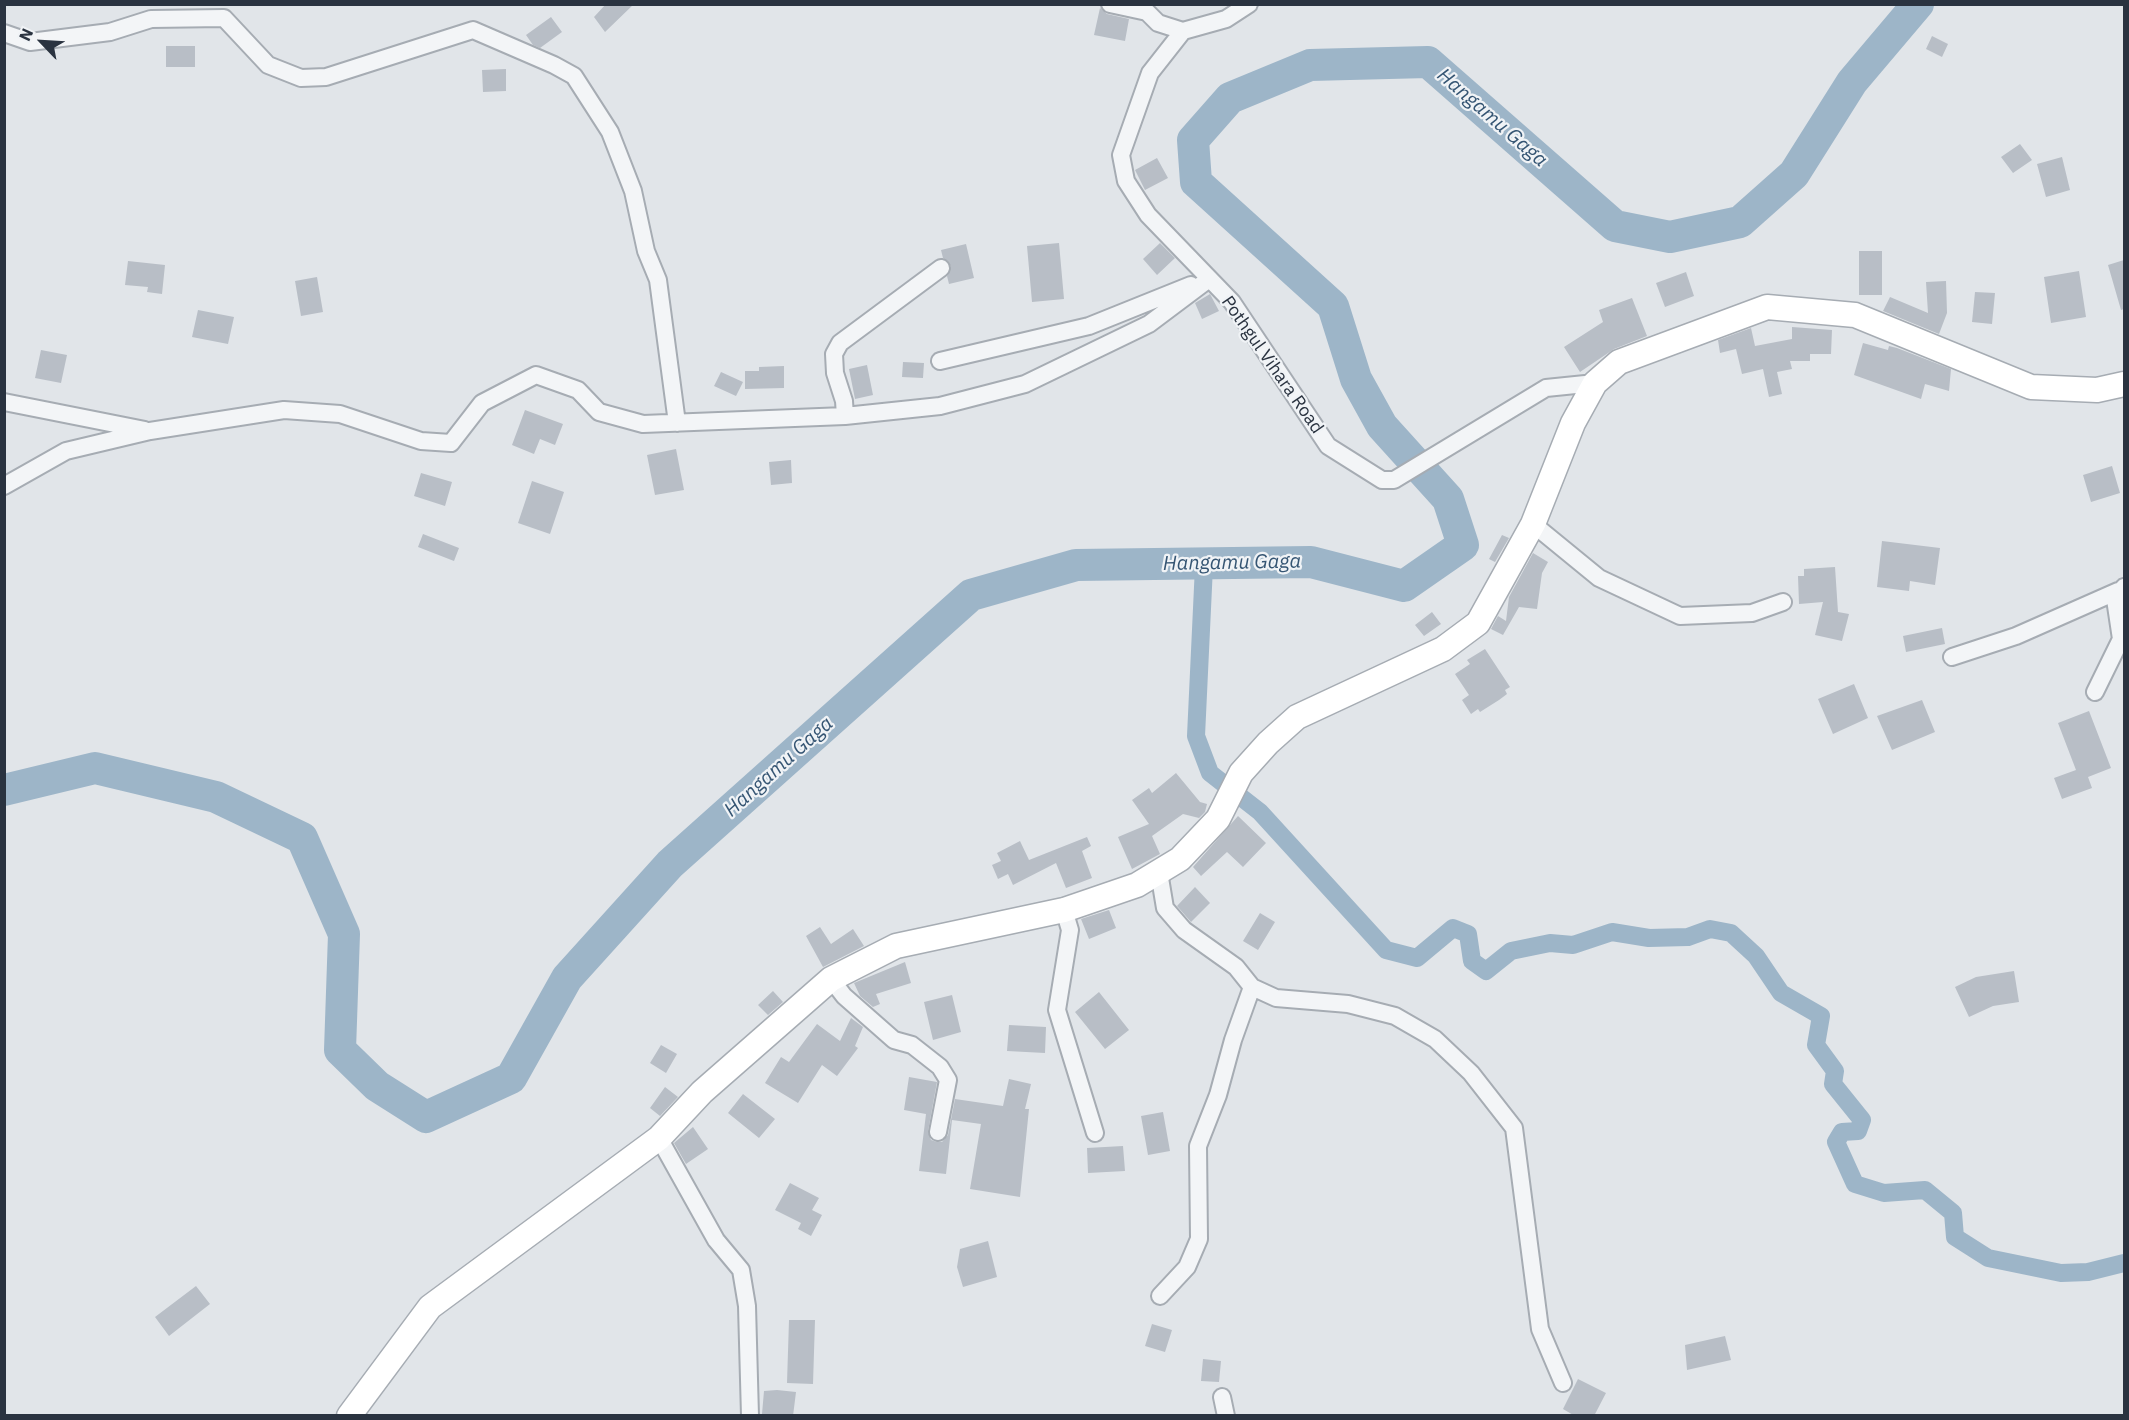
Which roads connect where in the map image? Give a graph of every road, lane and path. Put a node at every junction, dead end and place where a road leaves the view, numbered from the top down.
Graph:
1 (1110, 4) edge
2 (1249, 4) edge
3 (1225, 12) edge
4 (1183, 31) junction
5 (4, 33) edge
6 (941, 268) dead end
7 (1209, 279) junction
8 (940, 361) dead end
9 (1595, 383) junction
10 (2124, 384) edge
11 (4, 402) edge
12 (845, 416) junction
13 (677, 423) junction
14 (150, 431) junction
15 (4, 486) edge
16 (1533, 524) junction
17 (2121, 589) edge
18 (1783, 602) dead end
19 (1952, 657) dead end
20 (2095, 692) dead end
21 (1159, 872) junction
22 (1064, 910) junction
23 (831, 979) junction
24 (1252, 987) junction
25 (938, 1132) dead end
26 (1095, 1133) dead end
27 (659, 1138) junction
28 (1160, 1296) dead end
29 (1563, 1383) dead end
30 (1222, 1397) dead end
31 (349, 1416) edge
32 (750, 1416) edge
33 (1226, 1416) edge

1 - 4 street
2 - 3 street
3 - 4 street
4 - 7 street, Pothgul Vihara Road
5 - 13 street
6 - 12 street
7 - 8 street
7 - 9 street, Pothgul Vihara Road
7 - 12 street
9 - 10 street
9 - 16 street
11 - 14 street
12 - 13 street
13 - 14 street
14 - 15 street
16 - 18 street
16 - 21 street
17 - 19 street
17 - 20 street
21 - 22 street
21 - 24 street
22 - 23 street
22 - 26 street
23 - 25 street
23 - 27 street
24 - 28 street
24 - 29 street
27 - 31 street
27 - 32 street
30 - 33 street

